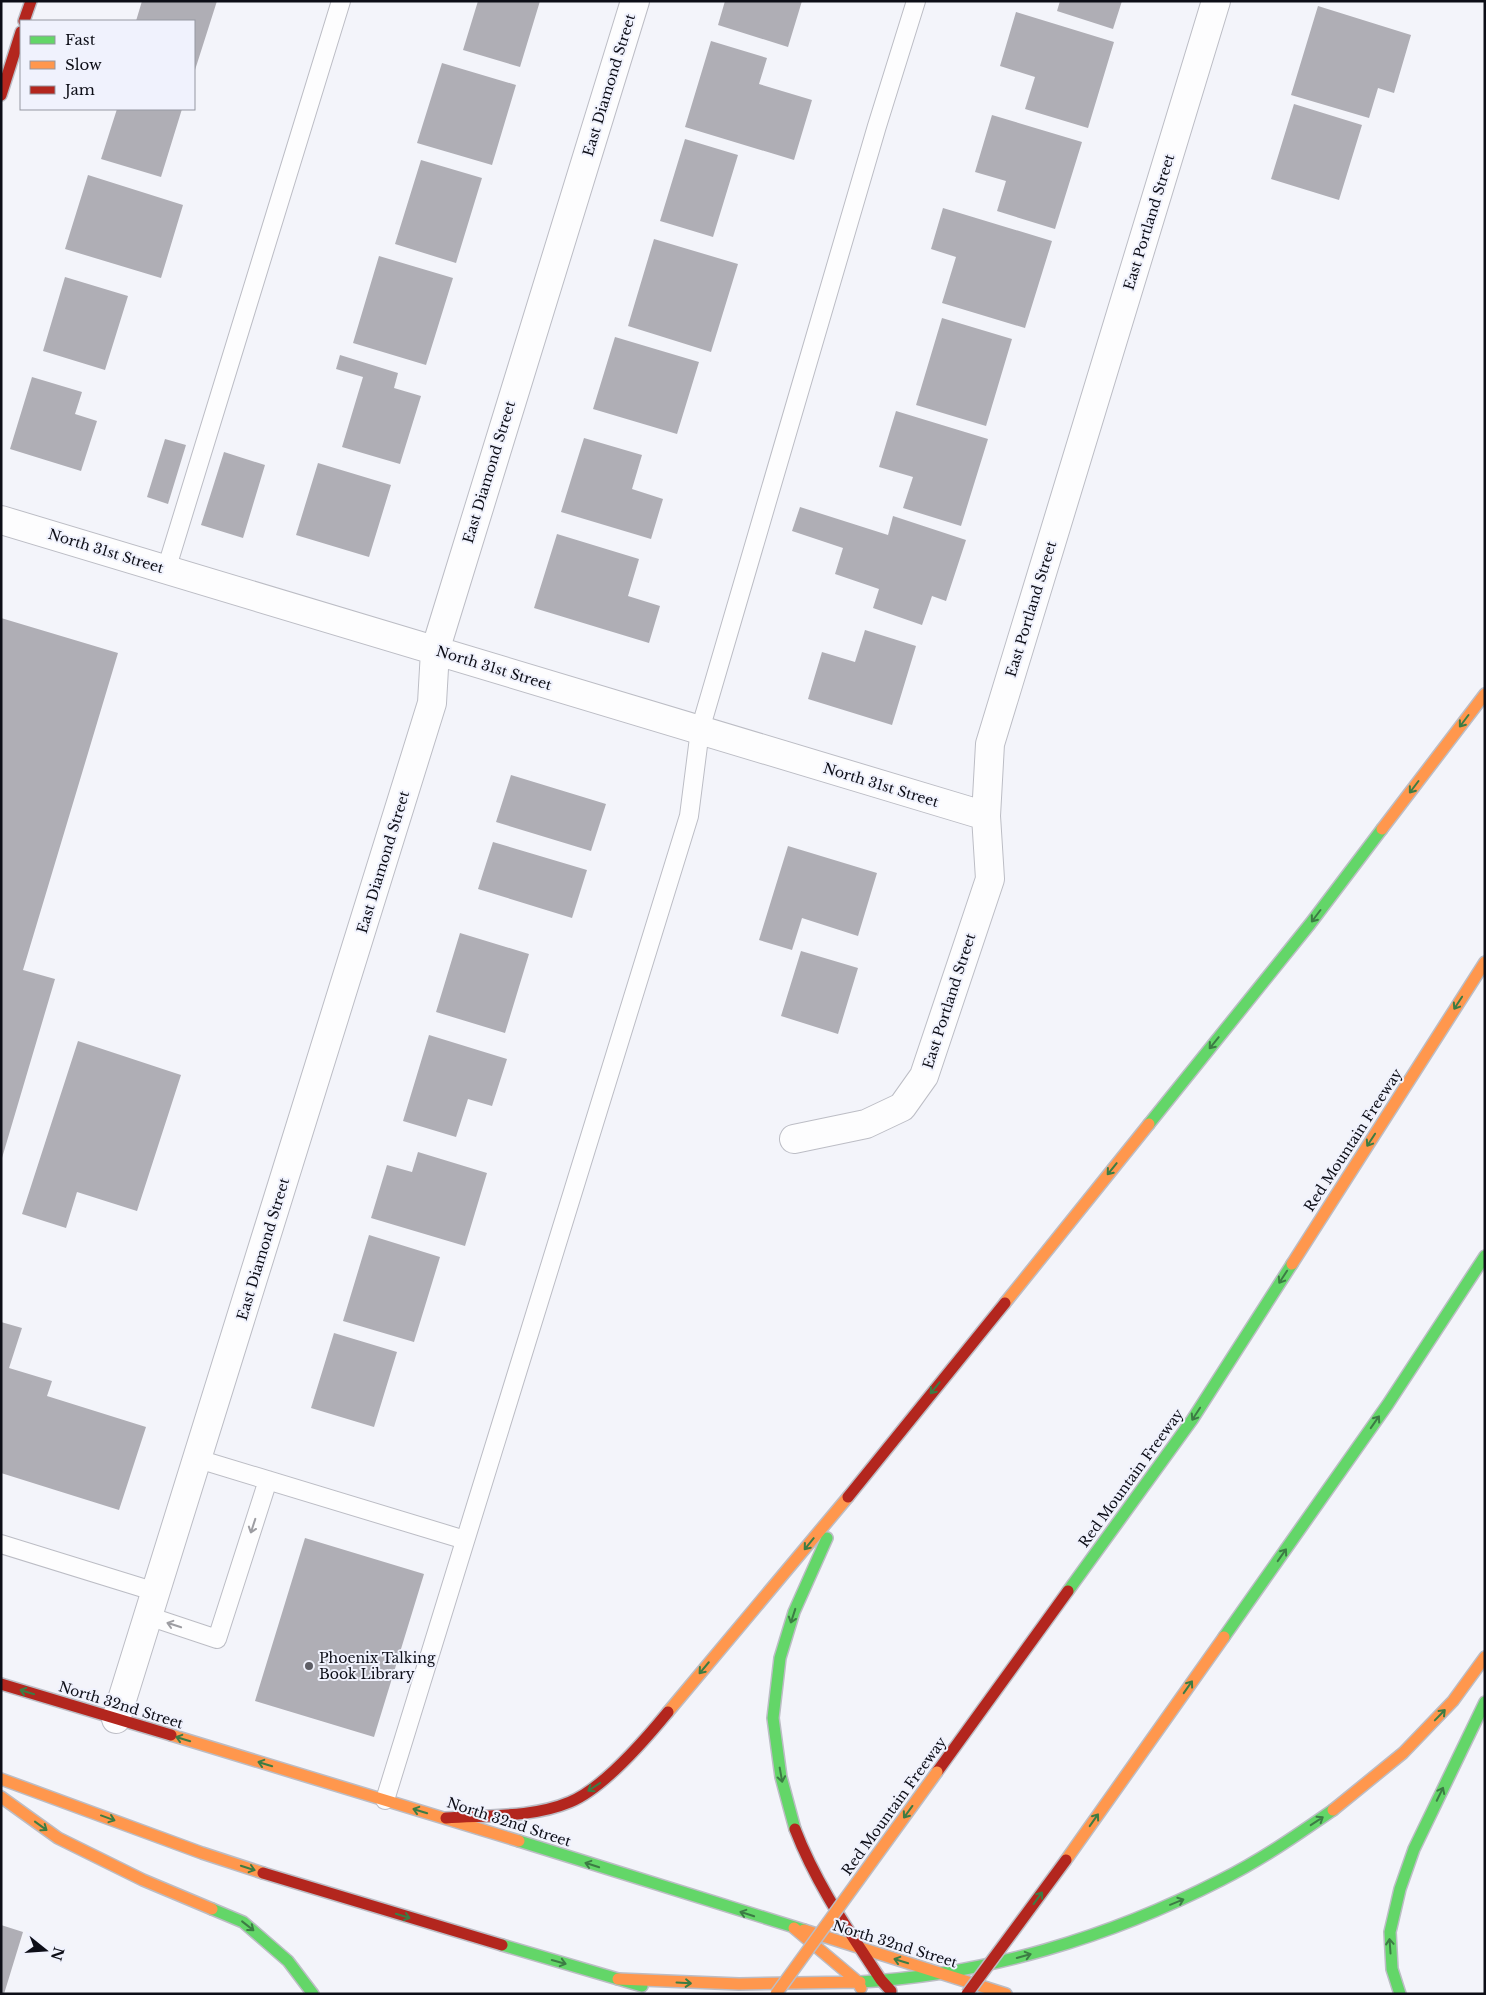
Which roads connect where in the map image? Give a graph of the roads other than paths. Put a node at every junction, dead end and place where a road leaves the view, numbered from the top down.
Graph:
1 (31, 1) edge
2 (341, 1) edge
3 (635, 1) edge
4 (916, 1) edge
5 (1216, 1) edge
6 (24, 20) edge
7 (20, 35) edge
8 (1, 95) edge
9 (1, 520) edge
10 (166, 570) junction
11 (434, 650) junction
12 (1485, 694) edge
13 (700, 730) junction
14 (986, 816) junction
15 (1485, 962) edge
16 (794, 1139) dead end
17 (1485, 1256) edge
18 (198, 1459) junction
19 (268, 1480) junction
20 (851, 1493) junction
21 (465, 1540) junction
22 (1, 1544) edge
23 (152, 1604) junction
24 (1485, 1657) edge
25 (1, 1684) edge
26 (1485, 1702) edge
27 (116, 1719) junction
28 (1, 1779) edge
29 (1, 1797) edge
30 (385, 1800) junction
31 (446, 1818) junction
32 (794, 1928) junction
33 (861, 1949) junction
34 (942, 1973) junction
35 (618, 1979) junction
36 (881, 1980) junction
37 (857, 1981) junction
38 (313, 1994) edge
39 (670, 1994) edge
40 (776, 1994) edge
41 (864, 1994) edge
42 (892, 1994) edge
43 (967, 1994) edge
44 (1006, 1994) edge
45 (1400, 1994) edge

1 - 6 main road
2 - 10 lane
3 - 11 street, East Diamond Street
4 - 13 lane
5 - 14 street, East Portland Street
7 - 8 main road
9 - 10 street, North 31st Street
10 - 11 street, North 31st Street
11 - 13 street, North 31st Street
11 - 18 street, East Diamond Street
12 -> 20 main road
13 - 14 street, North 31st Street
13 - 21 lane
14 - 16 street, East Portland Street
15 -> 40 main road, Red Mountain Freeway, bridge
43 -> 17 main road, bridge
18 - 19 lane
18 - 23 street, East Diamond Street
19 - 21 lane
19 -> 23 lane
20 -> 31 main road
20 -> 33 main road
21 - 30 lane
22 - 23 lane
23 - 27 street, East Diamond Street
34 -> 24 main road
27 -> 25 main road, North 32nd Street
45 -> 26 main road
30 -> 27 main road, North 32nd Street
28 -> 35 main road
29 -> 38 main road
31 -> 30 main road, North 32nd Street
32 -> 31 main road, North 32nd Street
32 - 33 main road, North 32nd Street
32 - 37 main road
34 -> 33 main road, North 32nd Street
33 - 36 main road
34 - 36 main road
34 - 44 main road, North 32nd Street
35 -> 37 main road
35 - 39 main road
36 - 37 main road
36 - 42 main road
37 - 41 main road

